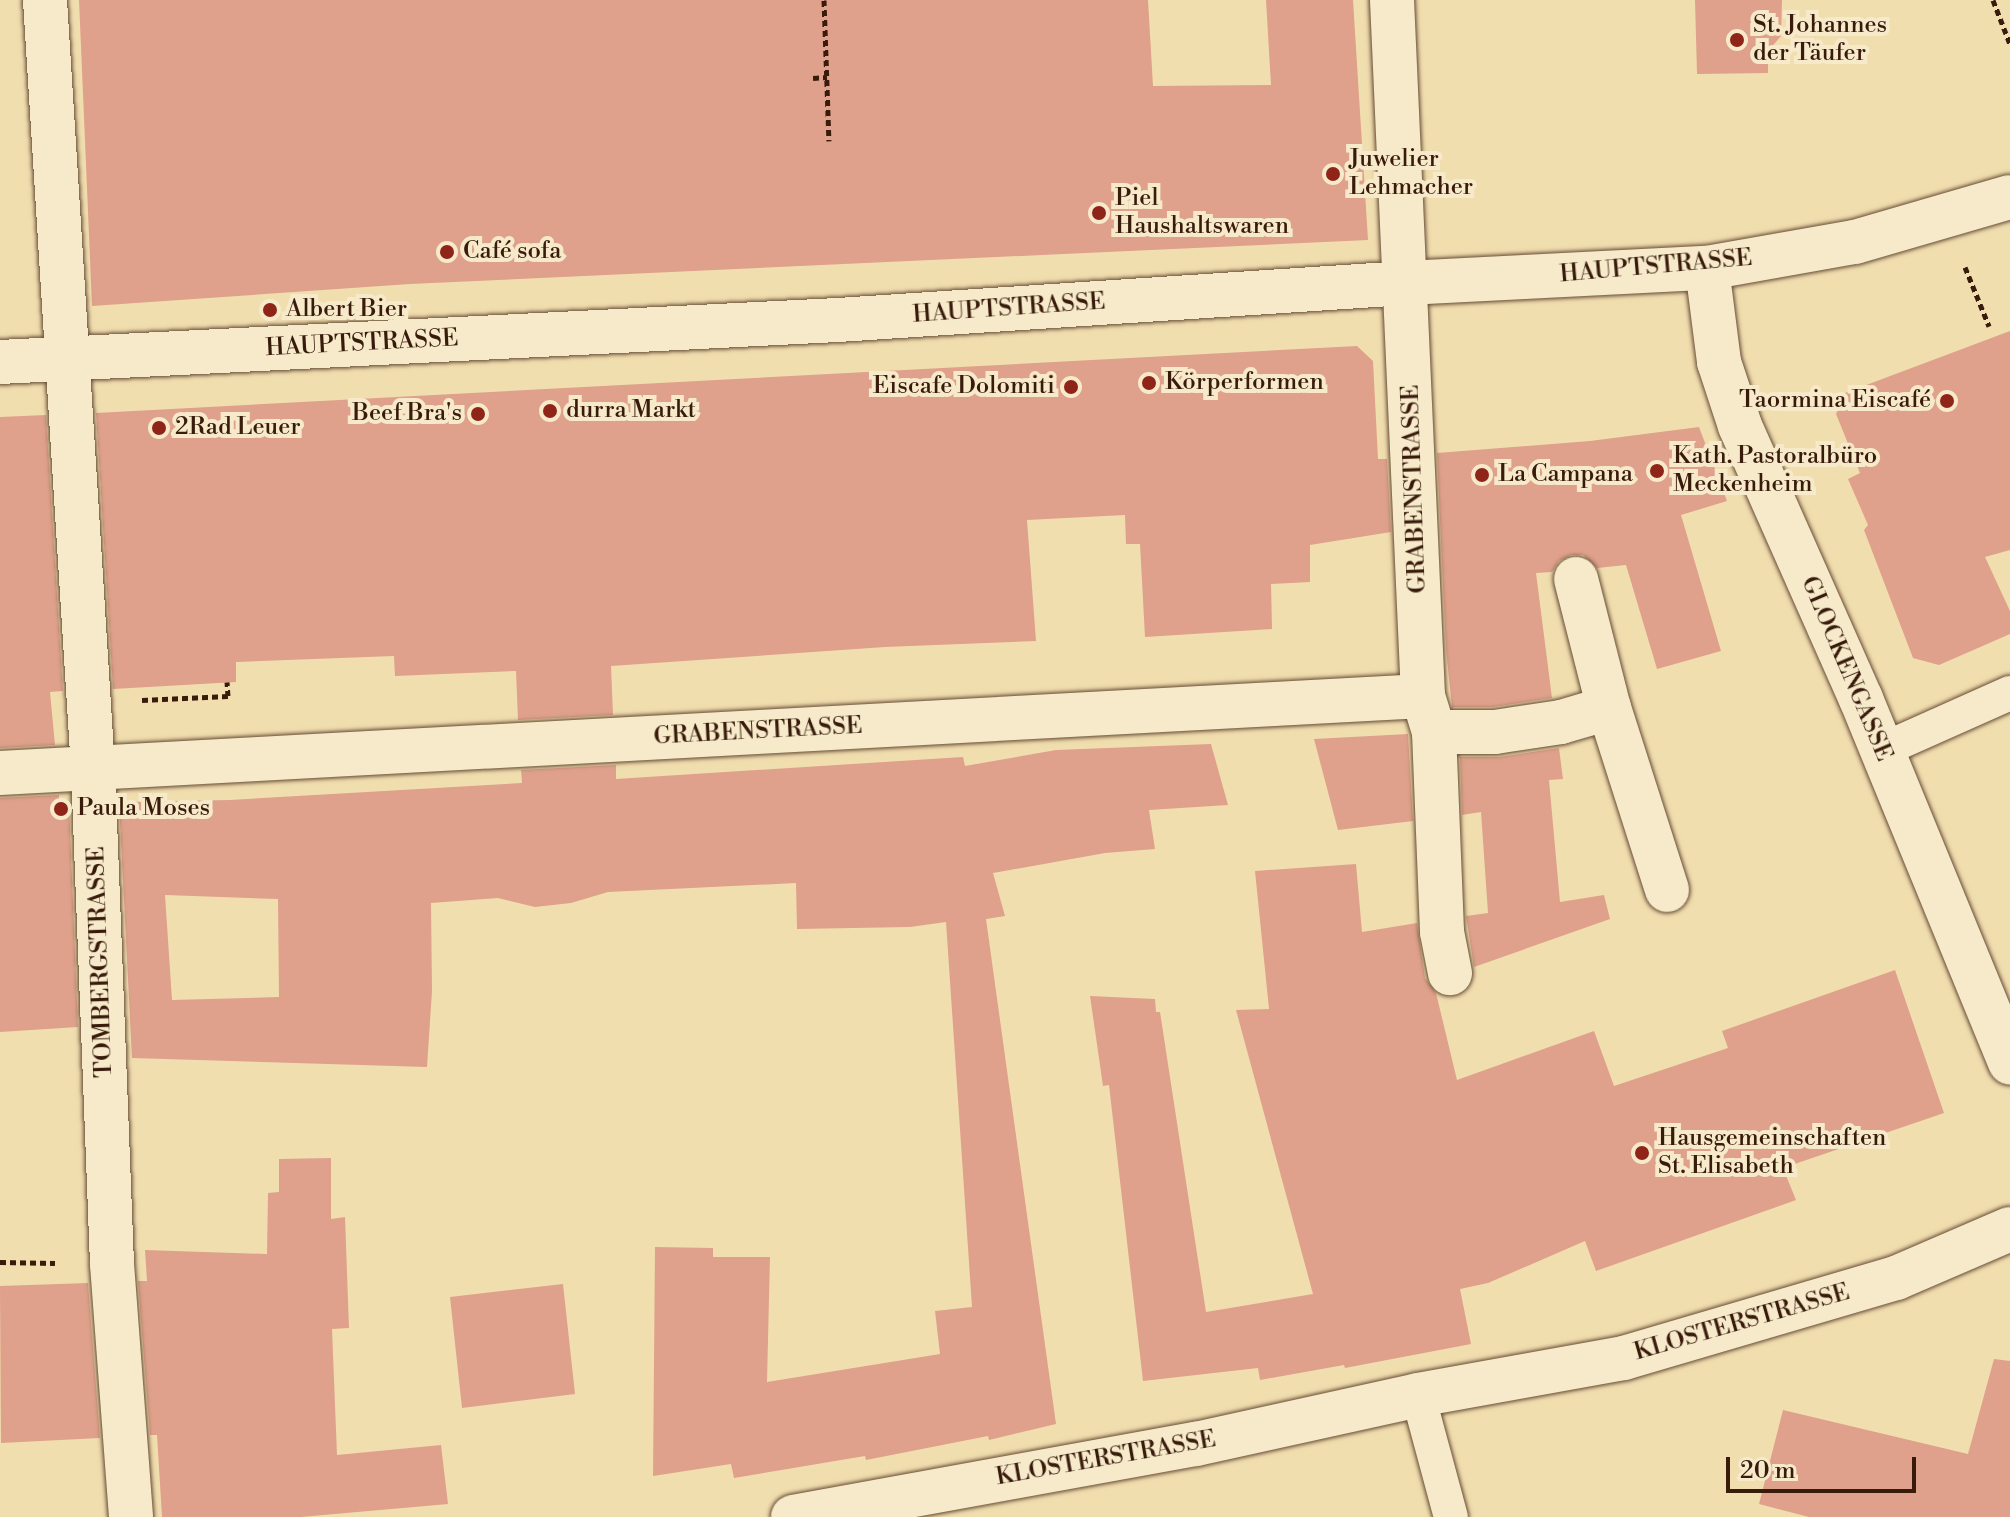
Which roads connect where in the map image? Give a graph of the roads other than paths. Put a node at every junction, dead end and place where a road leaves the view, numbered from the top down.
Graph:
1 (45, 0) edge
2 (1392, 0) edge
3 (2010, 197) edge
4 (1707, 268) junction
5 (1406, 283) junction
6 (65, 358) junction
7 (0, 362) edge
8 (1576, 579) dead end
9 (2010, 693) edge
10 (1609, 708) junction
11 (1429, 714) junction
12 (1882, 750) junction
13 (93, 769) junction
14 (0, 773) edge
15 (1667, 890) dead end
16 (1450, 973) dead end
17 (2010, 1063) edge
18 (2010, 1229) edge
19 (1418, 1395) junction
20 (131, 1517) edge
21 (793, 1517) edge
22 (1451, 1517) edge

1 - 6 street, TOMBERGSTRASSE
2 - 5 street, GRABENSTRASSE
3 - 4 street, HAUPTSTRASSE
4 - 5 street, HAUPTSTRASSE
4 - 12 street, GLOCKENGASSE
5 - 6 street, HAUPTSTRASSE
5 - 11 street, GRABENSTRASSE
6 - 7 street, HAUPTSTRASSE
6 - 13 street, TOMBERGSTRASSE
8 - 10 street
9 - 12 lane
10 - 11 street, GRABENSTRASSE
10 - 15 street
11 - 13 street, GRABENSTRASSE
11 - 16 street, GRABENSTRASSE
12 - 17 street, GLOCKENGASSE
13 - 14 street, GRABENSTRASSE
13 - 20 street, TOMBERGSTRASSE
18 - 19 street, KLOSTERSTRASSE
19 - 21 street, KLOSTERSTRASSE
19 - 22 lane

